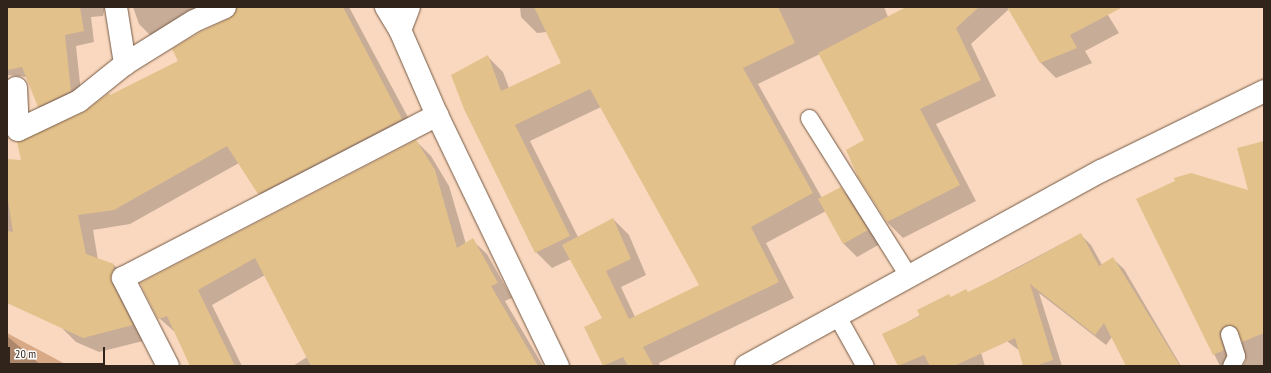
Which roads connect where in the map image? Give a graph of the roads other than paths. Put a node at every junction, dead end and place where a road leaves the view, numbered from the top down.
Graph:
1 (116, 7) edge
2 (225, 7) edge
3 (386, 7) edge
4 (409, 7) edge
5 (400, 30) junction
6 (125, 64) junction
7 (16, 88) dead end
8 (1264, 91) edge
9 (437, 115) junction
10 (809, 118) dead end
11 (908, 275) junction
12 (838, 316) junction
13 (1228, 334) dead end
14 (168, 366) edge
15 (558, 366) edge
16 (746, 366) edge
17 (865, 366) edge
18 (1231, 366) edge

1 - 6 street
2 - 6 street
3 - 5 street
4 - 5 street
5 - 9 street
6 - 7 street
8 - 11 street
9 - 14 street
9 - 15 street
10 - 11 lane
11 - 12 street
12 - 16 street
12 - 17 lane
13 - 18 lane

